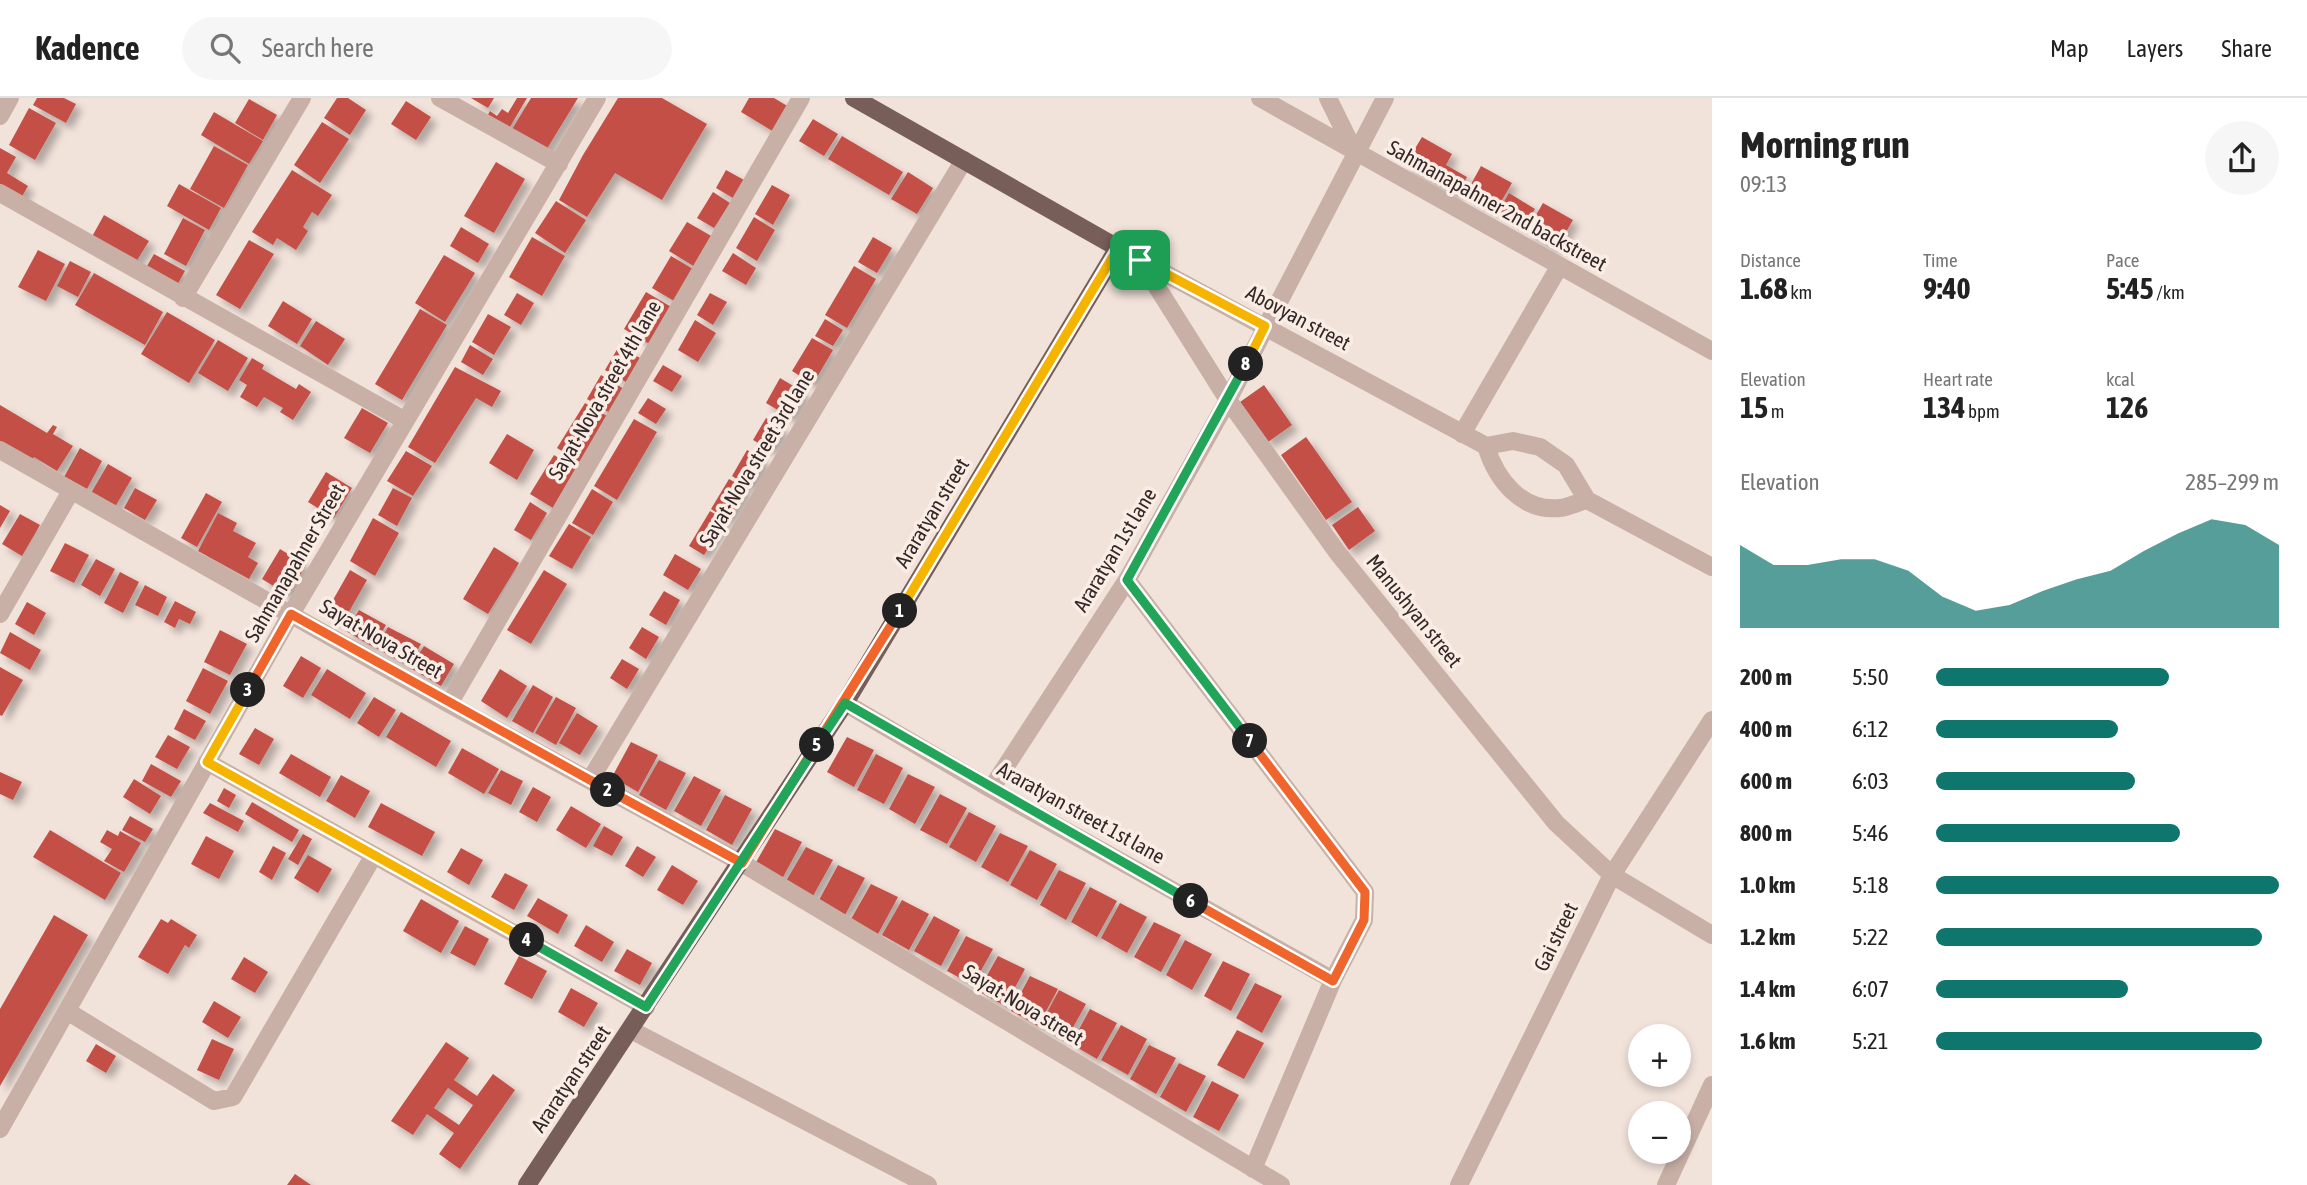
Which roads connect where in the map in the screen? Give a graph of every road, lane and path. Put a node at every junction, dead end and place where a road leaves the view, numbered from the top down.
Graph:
1 (10, 98) edge
2 (302, 98) edge
3 (440, 98) edge
4 (597, 98) edge
5 (801, 98) edge
6 (854, 98) edge
7 (1260, 98) edge
8 (1328, 98) edge
9 (1385, 98) edge
10 (0, 116) edge
11 (1355, 152) junction
12 (964, 160) junction
13 (559, 164) junction
14 (0, 193) edge
15 (1118, 248) junction
16 (1140, 260) junction
17 (1559, 267) junction
18 (183, 298) junction
19 (1265, 326) junction
20 (1712, 351) edge
21 (1227, 400) junction
22 (404, 420) junction
23 (1462, 434) junction
24 (1486, 446) junction
25 (0, 450) edge
26 (71, 491) junction
27 (1587, 500) junction
28 (1712, 568) edge
29 (1127, 580) junction
30 (0, 614) edge
31 (291, 614) junction
32 (845, 703) junction
33 (449, 704) junction
34 (1712, 720) edge
35 (207, 762) junction
36 (590, 780) junction
37 (991, 789) junction
38 (374, 855) junction
39 (742, 863) junction
40 (1612, 875) junction
41 (1712, 935) edge
42 (1333, 981) junction
43 (646, 1007) junction
44 (67, 1011) junction
45 (631, 1030) junction
46 (1712, 1084) edge
47 (0, 1129) edge
48 (1253, 1169) junction
49 (527, 1185) edge
50 (928, 1185) edge
51 (1281, 1185) edge
52 (1459, 1185) edge
53 (1666, 1185) edge

1 - 10 street
2 - 18 street
3 - 13 street
4 - 13 street, Sahmanapahner Street
5 - 33 street, Sayat-Nova street 4th lane
6 - 12 main road, Abovyan street
7 - 11 street, Sahmanapahner 2nd backstreet
8 - 11 street
9 - 11 street, Araratyan 1st lane
11 - 17 street, Sahmanapahner 2nd backstreet
11 - 19 street, Araratyan 1st lane
12 - 15 main road, Abovyan street
12 - 36 street, Sayat-Nova street 3rd lane
13 - 22 street, Sahmanapahner Street
14 - 18 street
15 - 16 street, Abovyan street
15 - 32 main road, Araratyan street
16 - 19 street, Abovyan street
16 - 21 street, Manushyan street
17 - 20 street, Sahmanapahner 2nd backstreet
17 - 23 street
18 - 22 street
19 - 21 street, Araratyan 1st lane
19 - 23 street, Abovyan street
21 - 29 street, Araratyan 1st lane
21 - 40 street, Manushyan street
22 - 31 street, Sahmanapahner Street
23 - 24 street, Abovyan street
24 - 27 street
24 - 27 street
25 - 26 street, Sayat-Nova Street
26 - 30 street
26 - 31 street, Sayat-Nova Street
27 - 28 street
29 - 37 street, Araratyan 1st lane
29 - 42 street
31 - 33 street, Sayat-Nova Street
31 - 35 street, Sahmanapahner Street
32 - 37 street, Araratyan street 1st lane
32 - 39 main road, Araratyan street
33 - 36 street, Sayat-Nova Street
34 - 40 street, Gai street
35 - 38 street
35 - 44 street, Sahmanapahner Street
36 - 39 street, Sayat-Nova Street
37 - 42 street, Araratyan street 1st lane
38 - 43 street
38 - 44 street
39 - 43 main road, Araratyan street
39 - 48 street, Sayat-Nova street
40 - 41 street, Manushyan street
40 - 52 street, Gai street
42 - 48 street
43 - 45 main road, Araratyan street
44 - 47 street, Sahmanapahner Street
45 - 49 main road, Araratyan street
45 - 50 street
46 - 53 street
48 - 51 street, Sayat-Nova street

